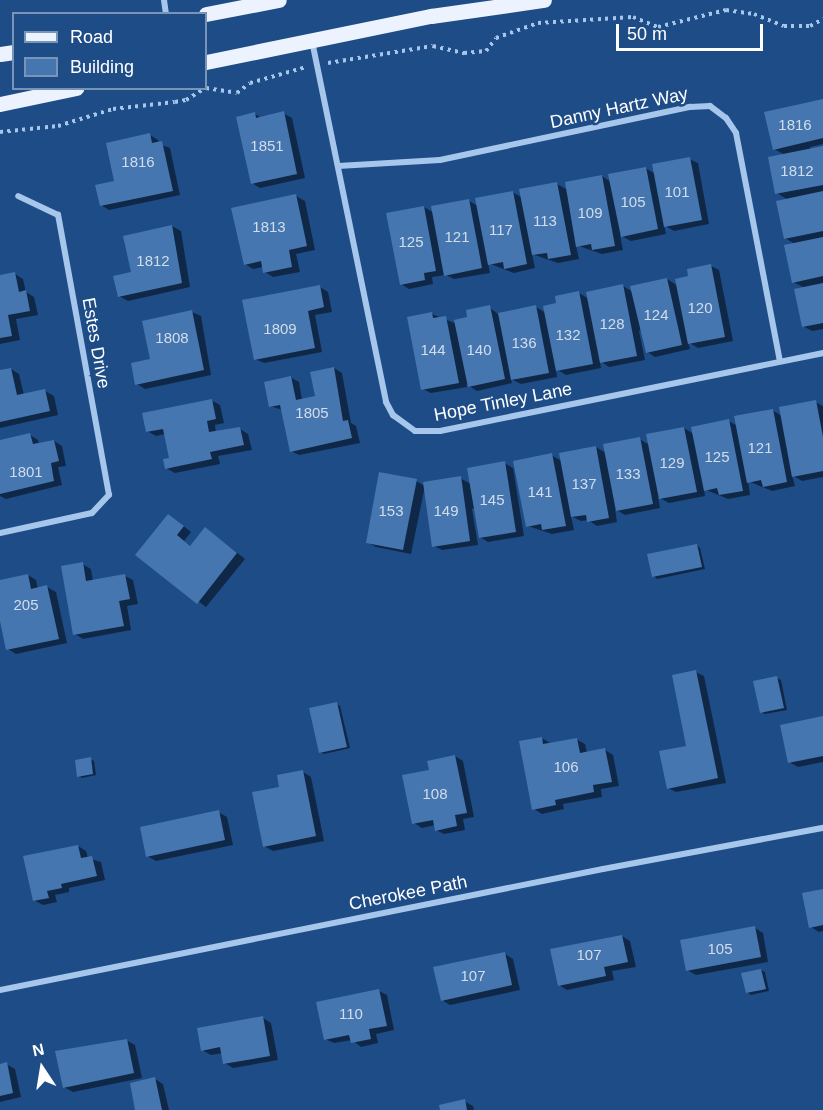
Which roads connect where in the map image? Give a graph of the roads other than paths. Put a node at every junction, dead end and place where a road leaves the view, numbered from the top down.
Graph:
1 (279, 0) edge
2 (544, 0) edge
3 (207, 14) edge
4 (312, 40) junction
5 (207, 62) edge
6 (66, 90) edge
7 (0, 104) edge
8 (338, 166) junction
9 (18, 196) dead end
10 (823, 353) edge
11 (780, 361) junction
12 (0, 533) edge
13 (823, 828) edge
14 (0, 990) edge

1 - 3 main road
2 - 4 main road
4 - 5 main road
4 - 8 street, Hope Tinley Lane
6 - 7 main road
8 - 11 street, Danny Hartz Way
8 - 11 street, Hope Tinley Lane
9 - 12 street, Estes Drive
10 - 11 street, Hope Tinley Lane
13 - 14 street, Cherokee Path

